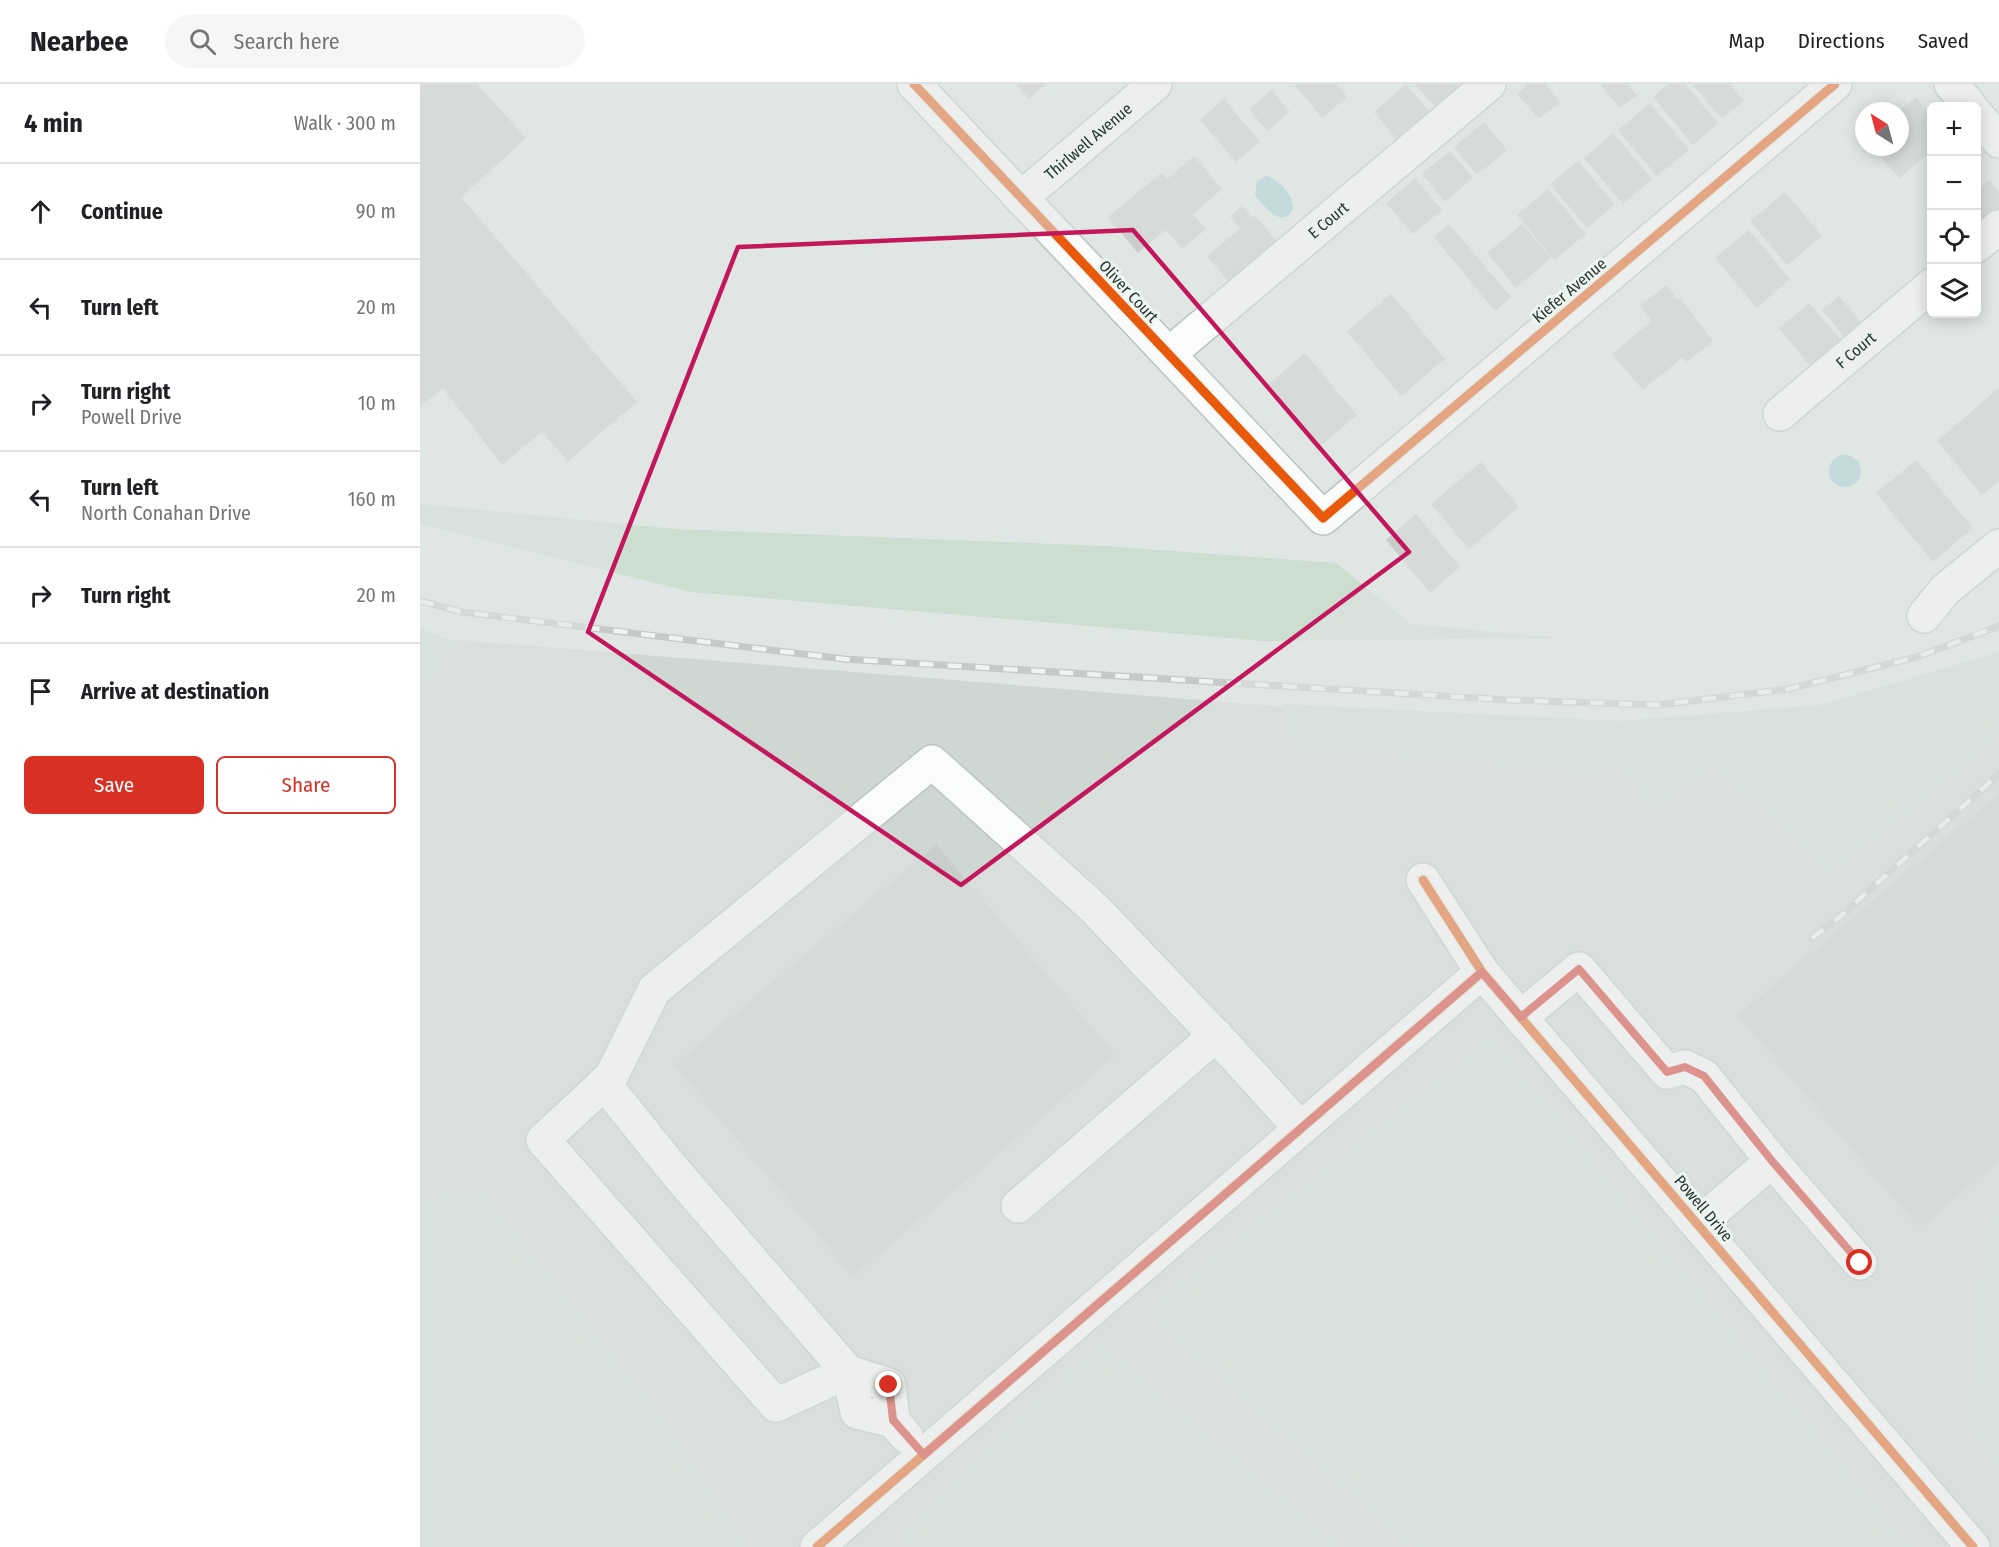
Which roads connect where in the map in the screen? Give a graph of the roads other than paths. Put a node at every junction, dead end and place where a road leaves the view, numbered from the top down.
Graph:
1 (914, 84) edge
2 (1155, 84) edge
3 (1489, 84) edge
4 (1835, 84) edge
5 (1951, 84) edge
6 (1967, 102) edge
7 (1981, 119) edge
8 (1999, 141) edge
9 (1021, 198) junction
10 (1999, 227) edge
11 (1981, 243) edge
12 (1927, 289) edge
13 (1169, 354) junction
14 (1780, 414) dead end
15 (1323, 518) joint
16 (1999, 546) edge
17 (1924, 616) dead end
18 (1424, 880) dead end
19 (1482, 972) junction
20 (1521, 1017) junction
21 (1216, 1035) junction
22 (604, 1083) junction
23 (1301, 1130) junction
24 (1772, 1161) junction
25 (1018, 1206) dead end
26 (1698, 1224) junction
27 (1860, 1263) dead end
28 (848, 1372) junction
29 (924, 1455) junction
30 (817, 1547) edge
31 (1973, 1547) edge

1 - 9 street, Oliver Court
2 - 9 street, Thirlwell Avenue
3 - 13 street, E Court
4 - 15 street, Kiefer Avenue
5 - 6 street
7 - 8 street
9 - 13 street, Oliver Court
10 - 11 street
12 - 14 street, F Court
13 - 15 street, Oliver Court
16 - 17 street
18 - 19 street, Powell Drive
19 - 20 street, Powell Drive
19 - 23 street
20 - 24 street
20 - 26 street, Powell Drive
21 - 22 street
21 - 23 street
21 - 25 street
22 - 28 street
22 - 28 street
23 - 29 street
24 - 26 street
24 - 27 street
26 - 31 street, Powell Drive
28 - 29 street
29 - 30 street

